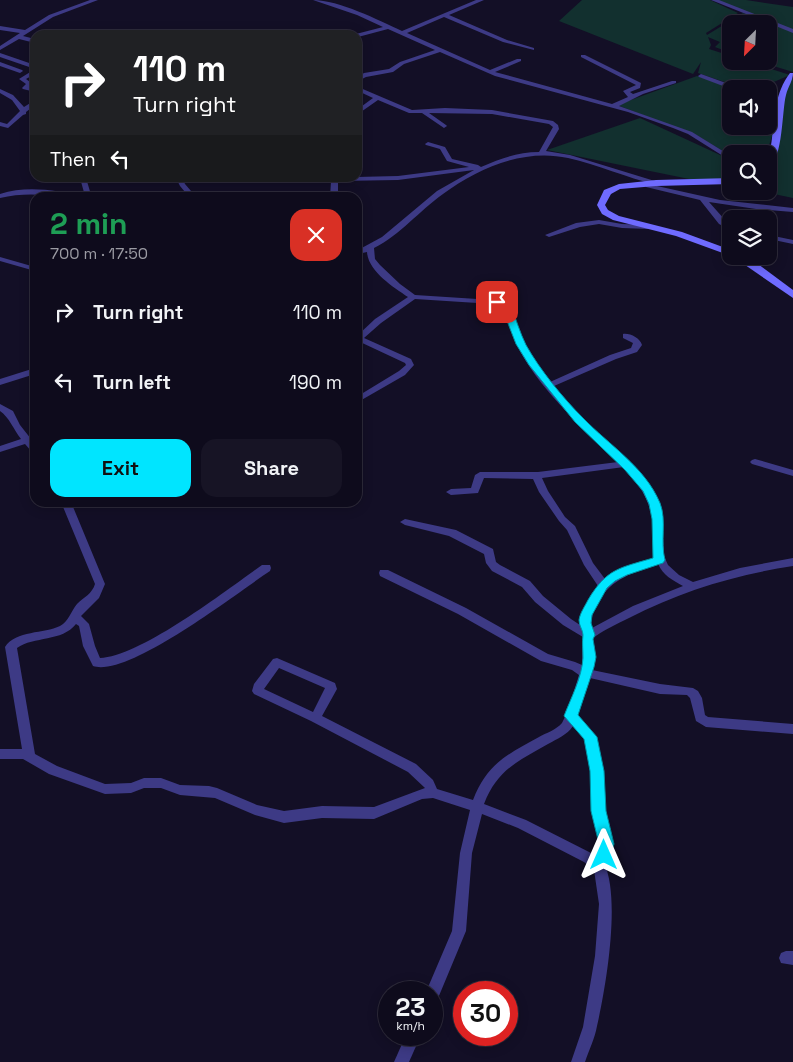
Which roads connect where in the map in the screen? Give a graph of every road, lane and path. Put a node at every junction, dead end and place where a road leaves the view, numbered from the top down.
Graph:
1 (95, 0) edge
2 (316, 0) edge
3 (481, 0) edge
4 (714, 0) edge
5 (443, 15) junction
6 (389, 27) junction
7 (0, 28) edge
8 (793, 31) edge
9 (27, 32) junction
10 (402, 33) junction
11 (362, 34) edge
12 (19, 36) junction
13 (30, 39) edge
14 (0, 48) edge
15 (439, 50) junction
16 (532, 50) dead end
17 (0, 55) edge
18 (583, 56) dead end
19 (519, 60) dead end
20 (0, 64) edge
21 (30, 65) edge
22 (20, 71) dead end
23 (489, 72) junction
24 (30, 74) edge
25 (793, 75) edge
26 (362, 76) edge
27 (701, 76) dead end
28 (674, 82) dead end
29 (722, 83) edge
30 (30, 84) edge
31 (30, 91) edge
32 (362, 91) edge
33 (0, 92) edge
34 (10, 94) junction
35 (632, 97) junction
36 (377, 98) junction
37 (777, 102) edge
38 (780, 103) junction
39 (30, 106) edge
40 (614, 106) junction
41 (362, 109) edge
42 (424, 112) junction
43 (27, 113) junction
44 (0, 124) edge
45 (444, 126) dead end
46 (428, 144) dead end
47 (776, 145) edge
48 (543, 150) junction
49 (722, 154) edge
50 (489, 165) junction
51 (479, 167) junction
52 (362, 179) edge
53 (181, 182) edge
54 (722, 182) edge
55 (652, 185) junction
56 (34, 192) edge
57 (188, 192) edge
58 (0, 196) edge
59 (703, 200) junction
60 (793, 210) edge
61 (722, 222) edge
62 (649, 227) junction
63 (549, 235) dead end
64 (777, 239) edge
65 (793, 242) edge
66 (370, 248) junction
67 (722, 250) edge
68 (362, 251) edge
69 (0, 259) edge
70 (753, 265) edge
71 (30, 268) edge
72 (793, 294) edge
73 (413, 297) junction
74 (362, 335) edge
75 (626, 336) dead end
76 (362, 340) edge
77 (30, 373) edge
78 (0, 382) edge
79 (550, 385) junction
80 (362, 397) edge
81 (0, 407) edge
82 (27, 440) junction
83 (30, 444) edge
84 (0, 449) edge
85 (756, 462) dead end
86 (626, 464) junction
87 (793, 473) edge
88 (536, 475) junction
89 (451, 492) dead end
90 (68, 507) edge
91 (405, 522) dead end
92 (659, 560) junction
93 (793, 562) edge
94 (266, 568) dead end
95 (384, 573) dead end
96 (603, 585) junction
97 (694, 587) junction
98 (75, 617) junction
99 (589, 635) junction
100 (585, 673) junction
101 (571, 716) junction
102 (315, 718) junction
103 (793, 729) edge
104 (0, 754) edge
105 (29, 755) junction
106 (433, 793) junction
107 (477, 807) junction
108 (596, 863) junction
109 (440, 981) edge
110 (409, 1046) edge
111 (401, 1062) edge
112 (578, 1062) edge

1 - 9 street
2 - 6 street
3 - 5 street
4 - 8 street
5 - 10 street
5 - 16 street
6 - 10 street
6 - 11 street
7 - 9 street
9 - 12 street
10 - 15 street
12 - 13 street
12 - 14 street
15 - 23 street
15 - 26 street
17 - 21 street
18 - 35 street
19 - 23 street
20 - 22 street
23 - 40 street
24 - 30 street
25 - 38 street
27 - 29 street
28 - 35 street
31 - 34 street
32 - 36 street
33 - 34 street
34 - 43 street
35 - 40 street
36 - 41 street
36 - 42 street
37 - 38 street
38 - 47 street
39 - 43 street
40 - 49 street
42 - 45 street
42 - 48 street
43 - 44 street
46 - 51 street
48 - 50 street
48 - 55 street
50 - 51 street
50 - 66 street
51 - 52 street
53 - 57 street
54 - 55 street
55 - 59 street
55 - 62 street
56 - 58 street
59 - 60 street
59 - 61 street
62 - 63 street
62 - 67 street
64 - 65 street
66 - 68 street
66 - 73 street
69 - 71 street
70 - 72 street
73 - 74 street
73 - 79 street
75 - 79 street
76 - 80 street
77 - 78 street
79 - 86 street
81 - 82 street
82 - 83 street
82 - 84 street
85 - 87 street
86 - 88 street
86 - 92 street
88 - 89 street
88 - 96 street
90 - 98 street
91 - 99 street
92 - 96 street
92 - 97 street
93 - 97 street
94 - 98 street
95 - 100 street
96 - 99 street
97 - 99 street
98 - 105 street
99 - 100 street
100 - 101 street
100 - 103 street
101 - 107 street
101 - 108 street
102 - 102 street
102 - 106 street
104 - 105 street
105 - 106 street
106 - 107 street
107 - 108 street
107 - 109 street
108 - 112 street
110 - 111 street

